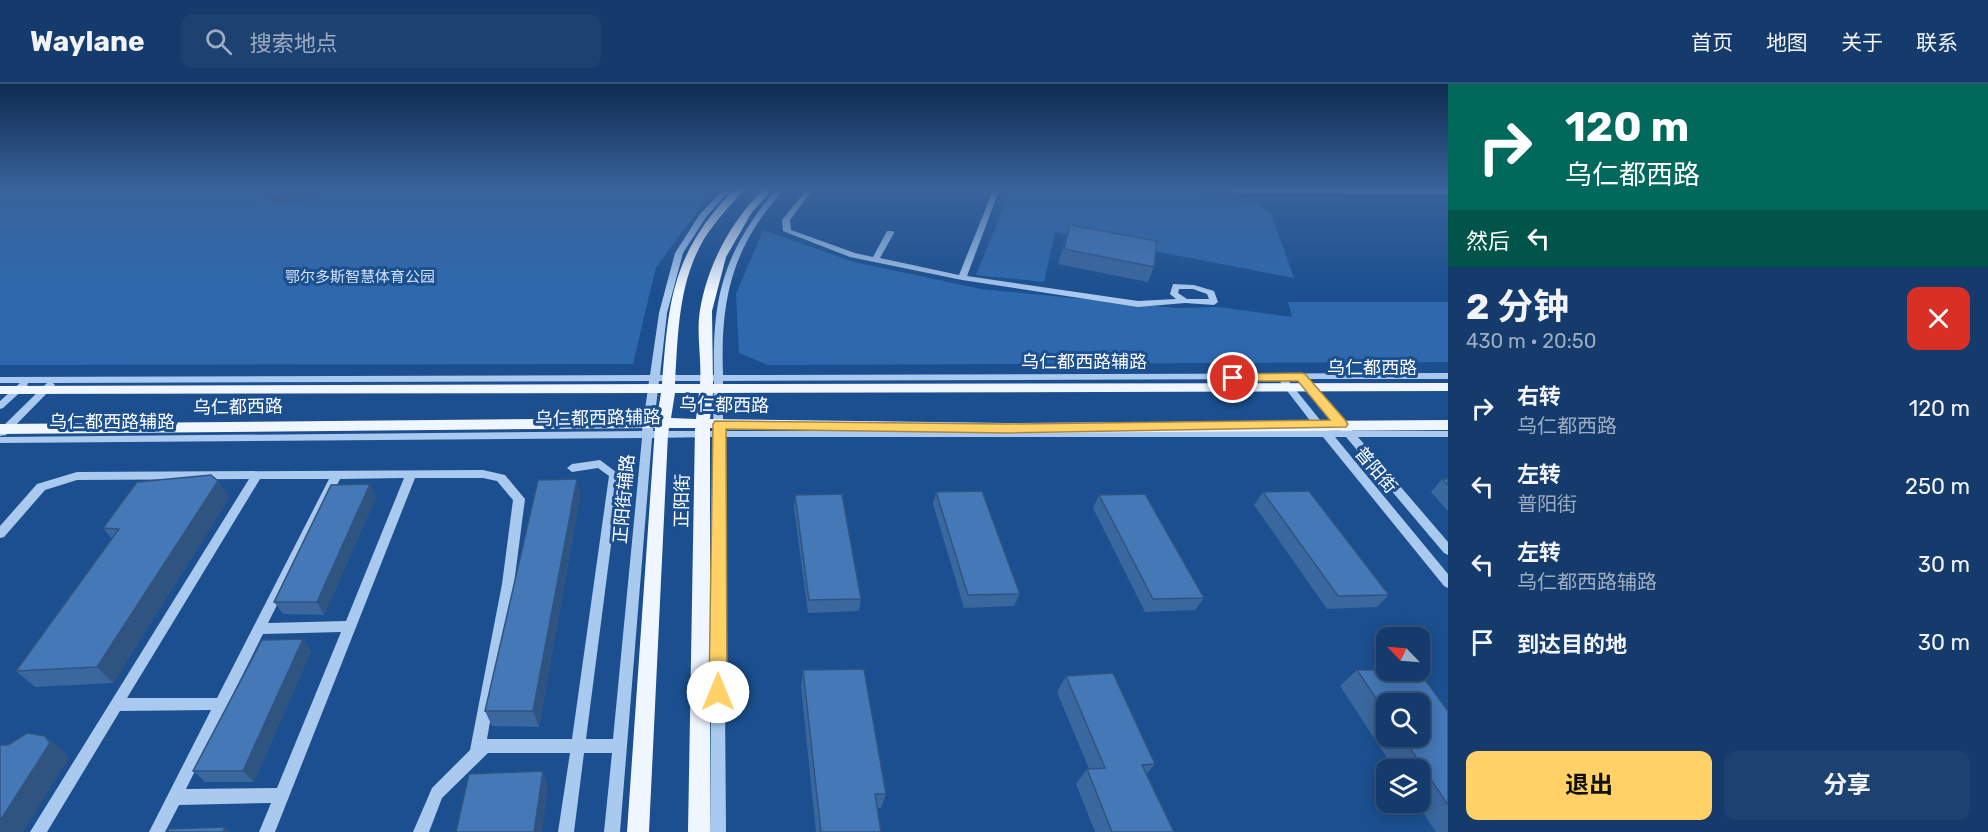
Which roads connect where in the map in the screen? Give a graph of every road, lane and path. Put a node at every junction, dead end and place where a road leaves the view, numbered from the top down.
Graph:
1 (699, 223) edge
2 (709, 223) edge
3 (740, 223) edge
4 (754, 223) edge
5 (786, 223) edge
6 (983, 223) edge
7 (890, 233) dead end
8 (875, 260) junction
9 (962, 278) junction
10 (1185, 301) dead end
11 (1448, 376) edge
12 (56, 379) junction
13 (0, 380) edge
14 (1284, 382) junction
15 (1305, 382) junction
16 (714, 384) junction
17 (24, 385) junction
18 (661, 385) junction
19 (1448, 387) edge
20 (0, 390) edge
21 (45, 391) junction
22 (0, 406) edge
23 (1448, 425) edge
24 (655, 429) junction
25 (711, 429) junction
26 (1321, 429) junction
27 (1345, 429) junction
28 (2, 433) edge
29 (1448, 434) edge
30 (572, 468) dead end
31 (411, 474) junction
32 (257, 475) junction
33 (336, 475) junction
34 (0, 534) edge
35 (1448, 550) edge
36 (1448, 583) edge
37 (350, 626) junction
38 (259, 629) junction
39 (221, 704) junction
40 (116, 705) junction
41 (578, 746) junction
42 (620, 746) junction
43 (477, 754) junction
44 (282, 795) junction
45 (174, 797) junction
46 (38, 832) edge
47 (157, 832) edge
48 (267, 832) edge
49 (421, 832) edge
50 (566, 832) edge
51 (612, 832) edge
52 (638, 832) edge
53 (699, 832) edge
54 (718, 832) edge

1 - 18 street
2 - 18 main road
3 - 16 main road, 正阳街
4 - 16 street
5 - 8 street
6 - 9 street
7 - 8 street
8 - 9 street
9 - 10 street
11 - 15 street
12 - 17 street
12 - 18 street
12 - 21 street
13 - 17 street
14 - 15 main road, 乌仁都西路
14 - 16 main road, 乌仁都西路
14 - 26 street, 普阳街
15 - 19 main road, 乌仁都西路
15 - 27 street, 普阳街
16 - 18 main road, 乌仁都西路
16 - 25 main road, 正阳街
17 - 20 main road, 乌仁都西路
17 - 21 main road, 乌仁都西路
17 - 22 street
18 - 21 main road, 乌仁都西路
18 - 24 main road
21 - 28 street
23 - 27 main road, 乌仁都西路
24 - 25 main road, 乌仁都西路
24 - 28 main road, 乌仁都西路
24 - 42 street, 正阳街辅路
24 - 52 main road
25 - 26 main road, 乌仁都西路
25 - 53 main road, 正阳街
25 - 54 street
26 - 27 main road, 乌仁都西路
26 - 36 street, 普阳街
27 - 29 street
27 - 35 street, 普阳街
30 - 41 street
31 - 33 street
31 - 37 street
31 - 43 street
32 - 33 street
32 - 34 street
32 - 40 street
33 - 38 street
37 - 38 street
37 - 44 street
38 - 39 street
39 - 40 street
39 - 45 street
40 - 46 street
41 - 42 street
41 - 43 street
41 - 50 street
42 - 51 street, 正阳街辅路
43 - 49 street
44 - 45 street
44 - 48 street
45 - 47 street

